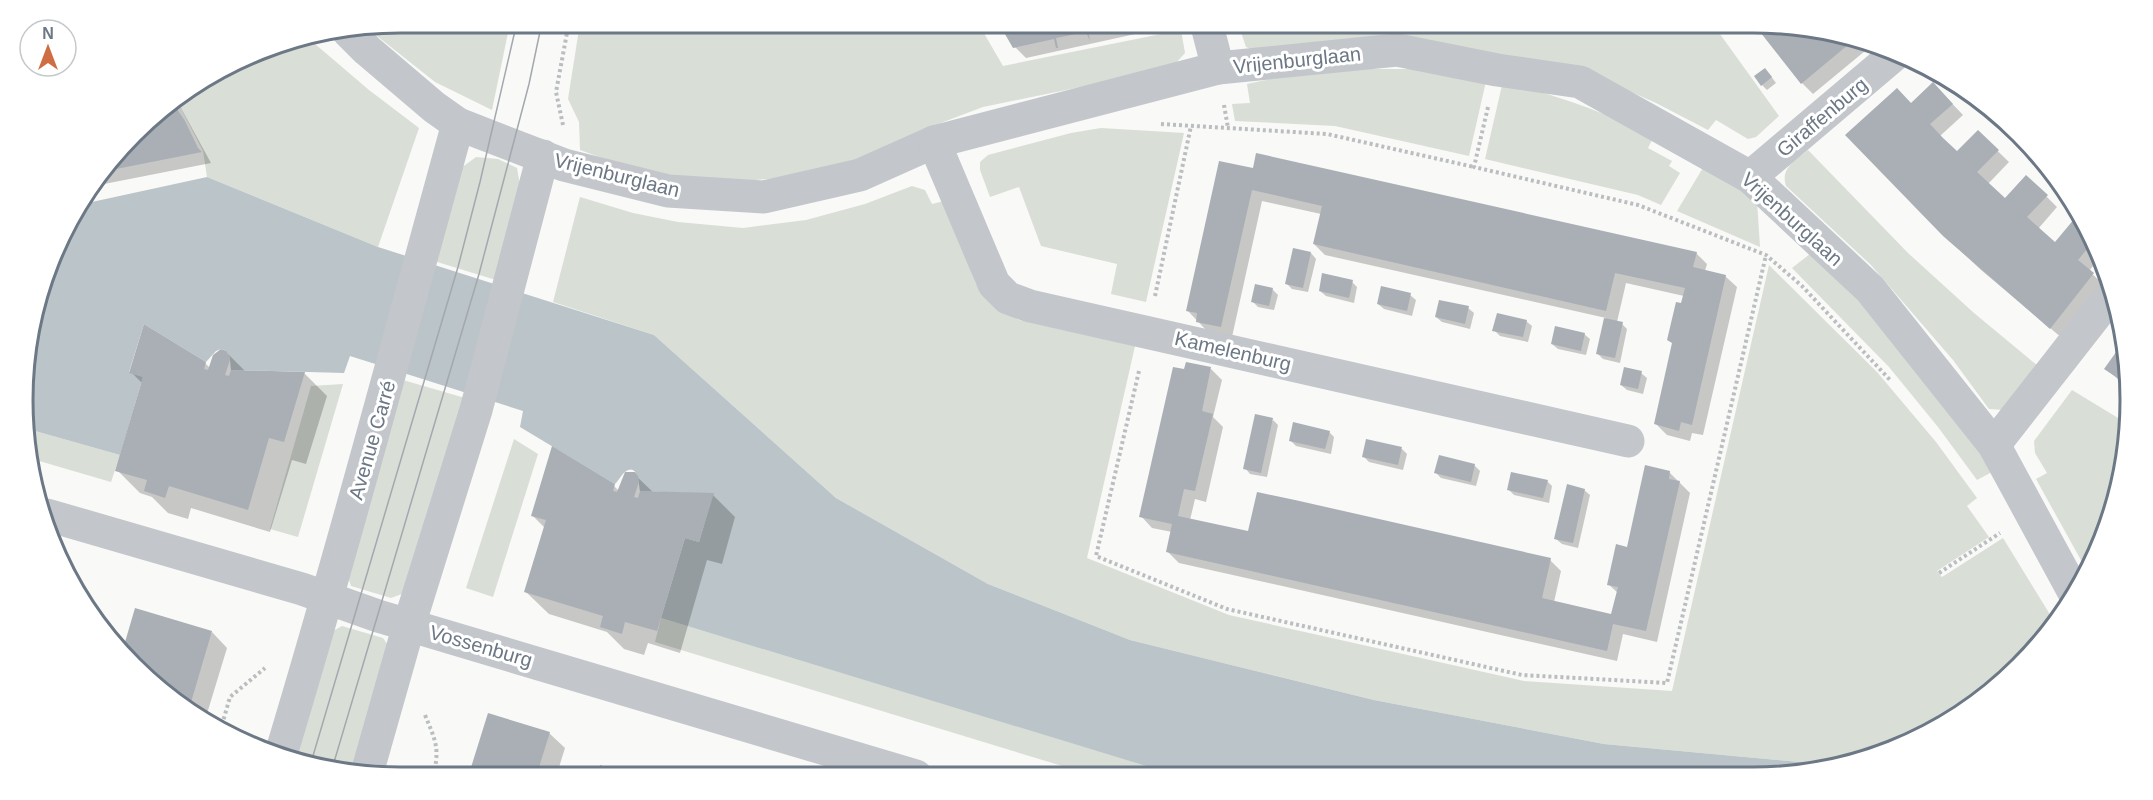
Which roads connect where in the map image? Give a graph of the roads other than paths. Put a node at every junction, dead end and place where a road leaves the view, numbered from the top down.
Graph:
1 (1209, 33) edge
2 (353, 36) edge
3 (1889, 59) edge
4 (1218, 68) junction
5 (458, 124) junction
6 (934, 142) junction
7 (553, 160) junction
8 (1750, 177) junction
9 (2106, 302) edge
10 (1628, 441) dead end
11 (1994, 445) junction
12 (52, 516) edge
13 (2070, 585) edge
14 (327, 599) junction
15 (409, 625) junction
16 (283, 748) edge
17 (368, 765) edge
18 (886, 767) edge

1 - 4 street
2 - 5 street, Vrijenburglaan
3 - 8 street, Giraffenburg
4 - 6 street, Vrijenburglaan
4 - 8 street, Vrijenburglaan
5 - 7 street, Vrijenburglaan
5 - 14 street, Avenue Carré
6 - 7 street, Vrijenburglaan
6 - 10 street, Kamelenburg
7 - 15 street
8 - 11 street, Vrijenburglaan
9 - 11 street
11 - 13 street, Vrijenburglaan
12 - 14 street, Vossenburg
14 - 15 street, Vossenburg
14 - 16 street, Avenue Carré
15 - 17 street
15 - 18 street, Vossenburg

